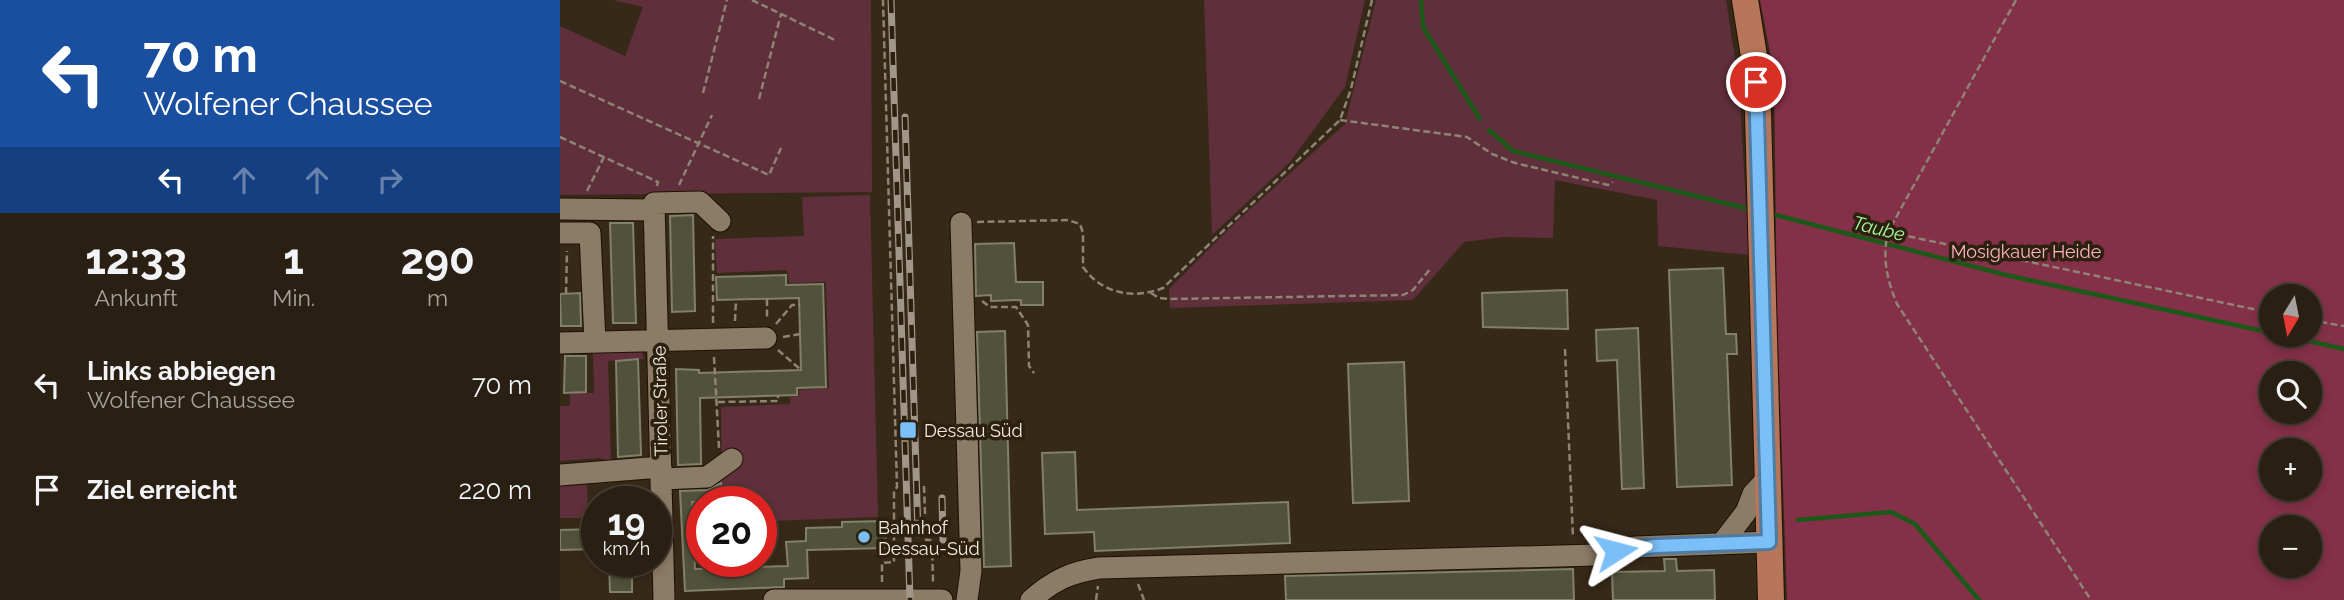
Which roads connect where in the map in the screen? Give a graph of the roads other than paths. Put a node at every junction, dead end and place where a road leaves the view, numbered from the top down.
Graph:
1 (1745, 0) edge
2 (661, 205) junction
3 (560, 209) edge
4 (720, 221) dead end
5 (961, 223) road end
6 (563, 233) edge
7 (766, 338) road end
8 (659, 341) junction
9 (596, 342) junction
10 (560, 344) edge
11 (732, 459) dead end
12 (661, 473) junction
13 (560, 475) edge
14 (1766, 480) junction
15 (1723, 542) junction
16 (1769, 542) junction
17 (857, 592) edge
18 (933, 599) edge
19 (664, 600) edge
20 (775, 600) edge
21 (816, 600) edge
22 (942, 600) edge
23 (967, 600) edge
24 (1031, 600) edge
25 (1771, 600) edge

1 - 14 main road
2 - 3 street
2 - 4 street
2 - 8 street, Tiroler Straße
5 - 23 street
6 - 9 street
7 - 8 street
8 - 9 street
8 - 12 street, Tiroler Straße
9 - 10 street
11 - 12 street
12 - 13 street
12 - 19 street, Tiroler Straße
14 - 15 street
14 - 16 main road
15 - 16 street
15 - 24 street
16 - 25 main road
17 - 18 street
17 - 21 street
18 - 22 street
20 - 21 street

